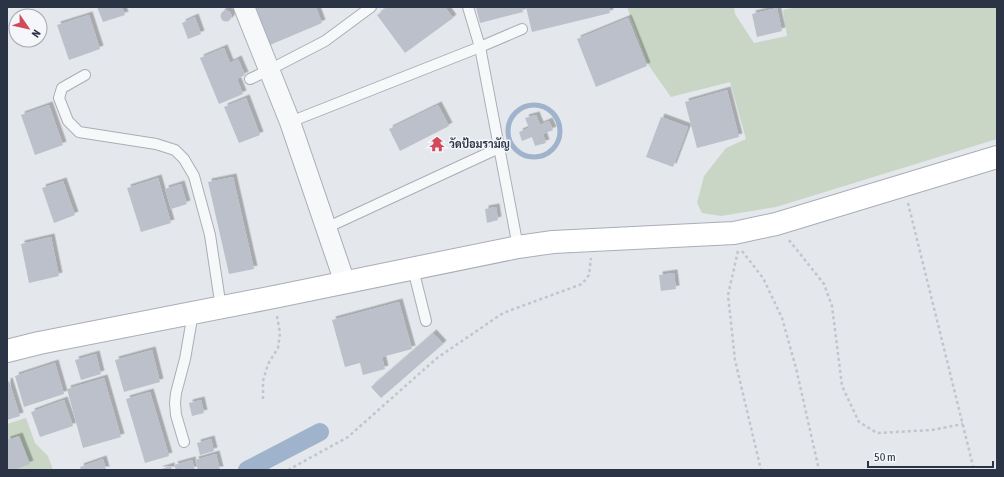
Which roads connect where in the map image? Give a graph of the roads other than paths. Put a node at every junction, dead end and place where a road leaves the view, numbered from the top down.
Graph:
1 (244, 7) edge
2 (371, 7) edge
3 (468, 7) edge
4 (522, 29) dead end
5 (480, 47) junction
6 (270, 70) junction
7 (85, 75) dead end
8 (250, 79) dead end
9 (290, 122) junction
10 (499, 148) junction
11 (997, 157) edge
12 (326, 228) junction
13 (518, 247) junction
14 (413, 269) junction
15 (345, 283) junction
16 (221, 308) junction
17 (193, 314) junction
18 (426, 321) dead end
19 (7, 351) edge
20 (184, 442) dead end

1 - 6 street
2 - 6 lane
3 - 5 lane
4 - 5 lane
5 - 9 lane
5 - 10 lane
6 - 8 lane
6 - 9 street
7 - 16 lane
9 - 12 street
10 - 12 lane
10 - 13 lane
11 - 13 main road
12 - 15 street
13 - 14 main road
14 - 15 main road
14 - 18 lane
15 - 16 main road
16 - 17 main road
17 - 19 main road
17 - 20 lane

